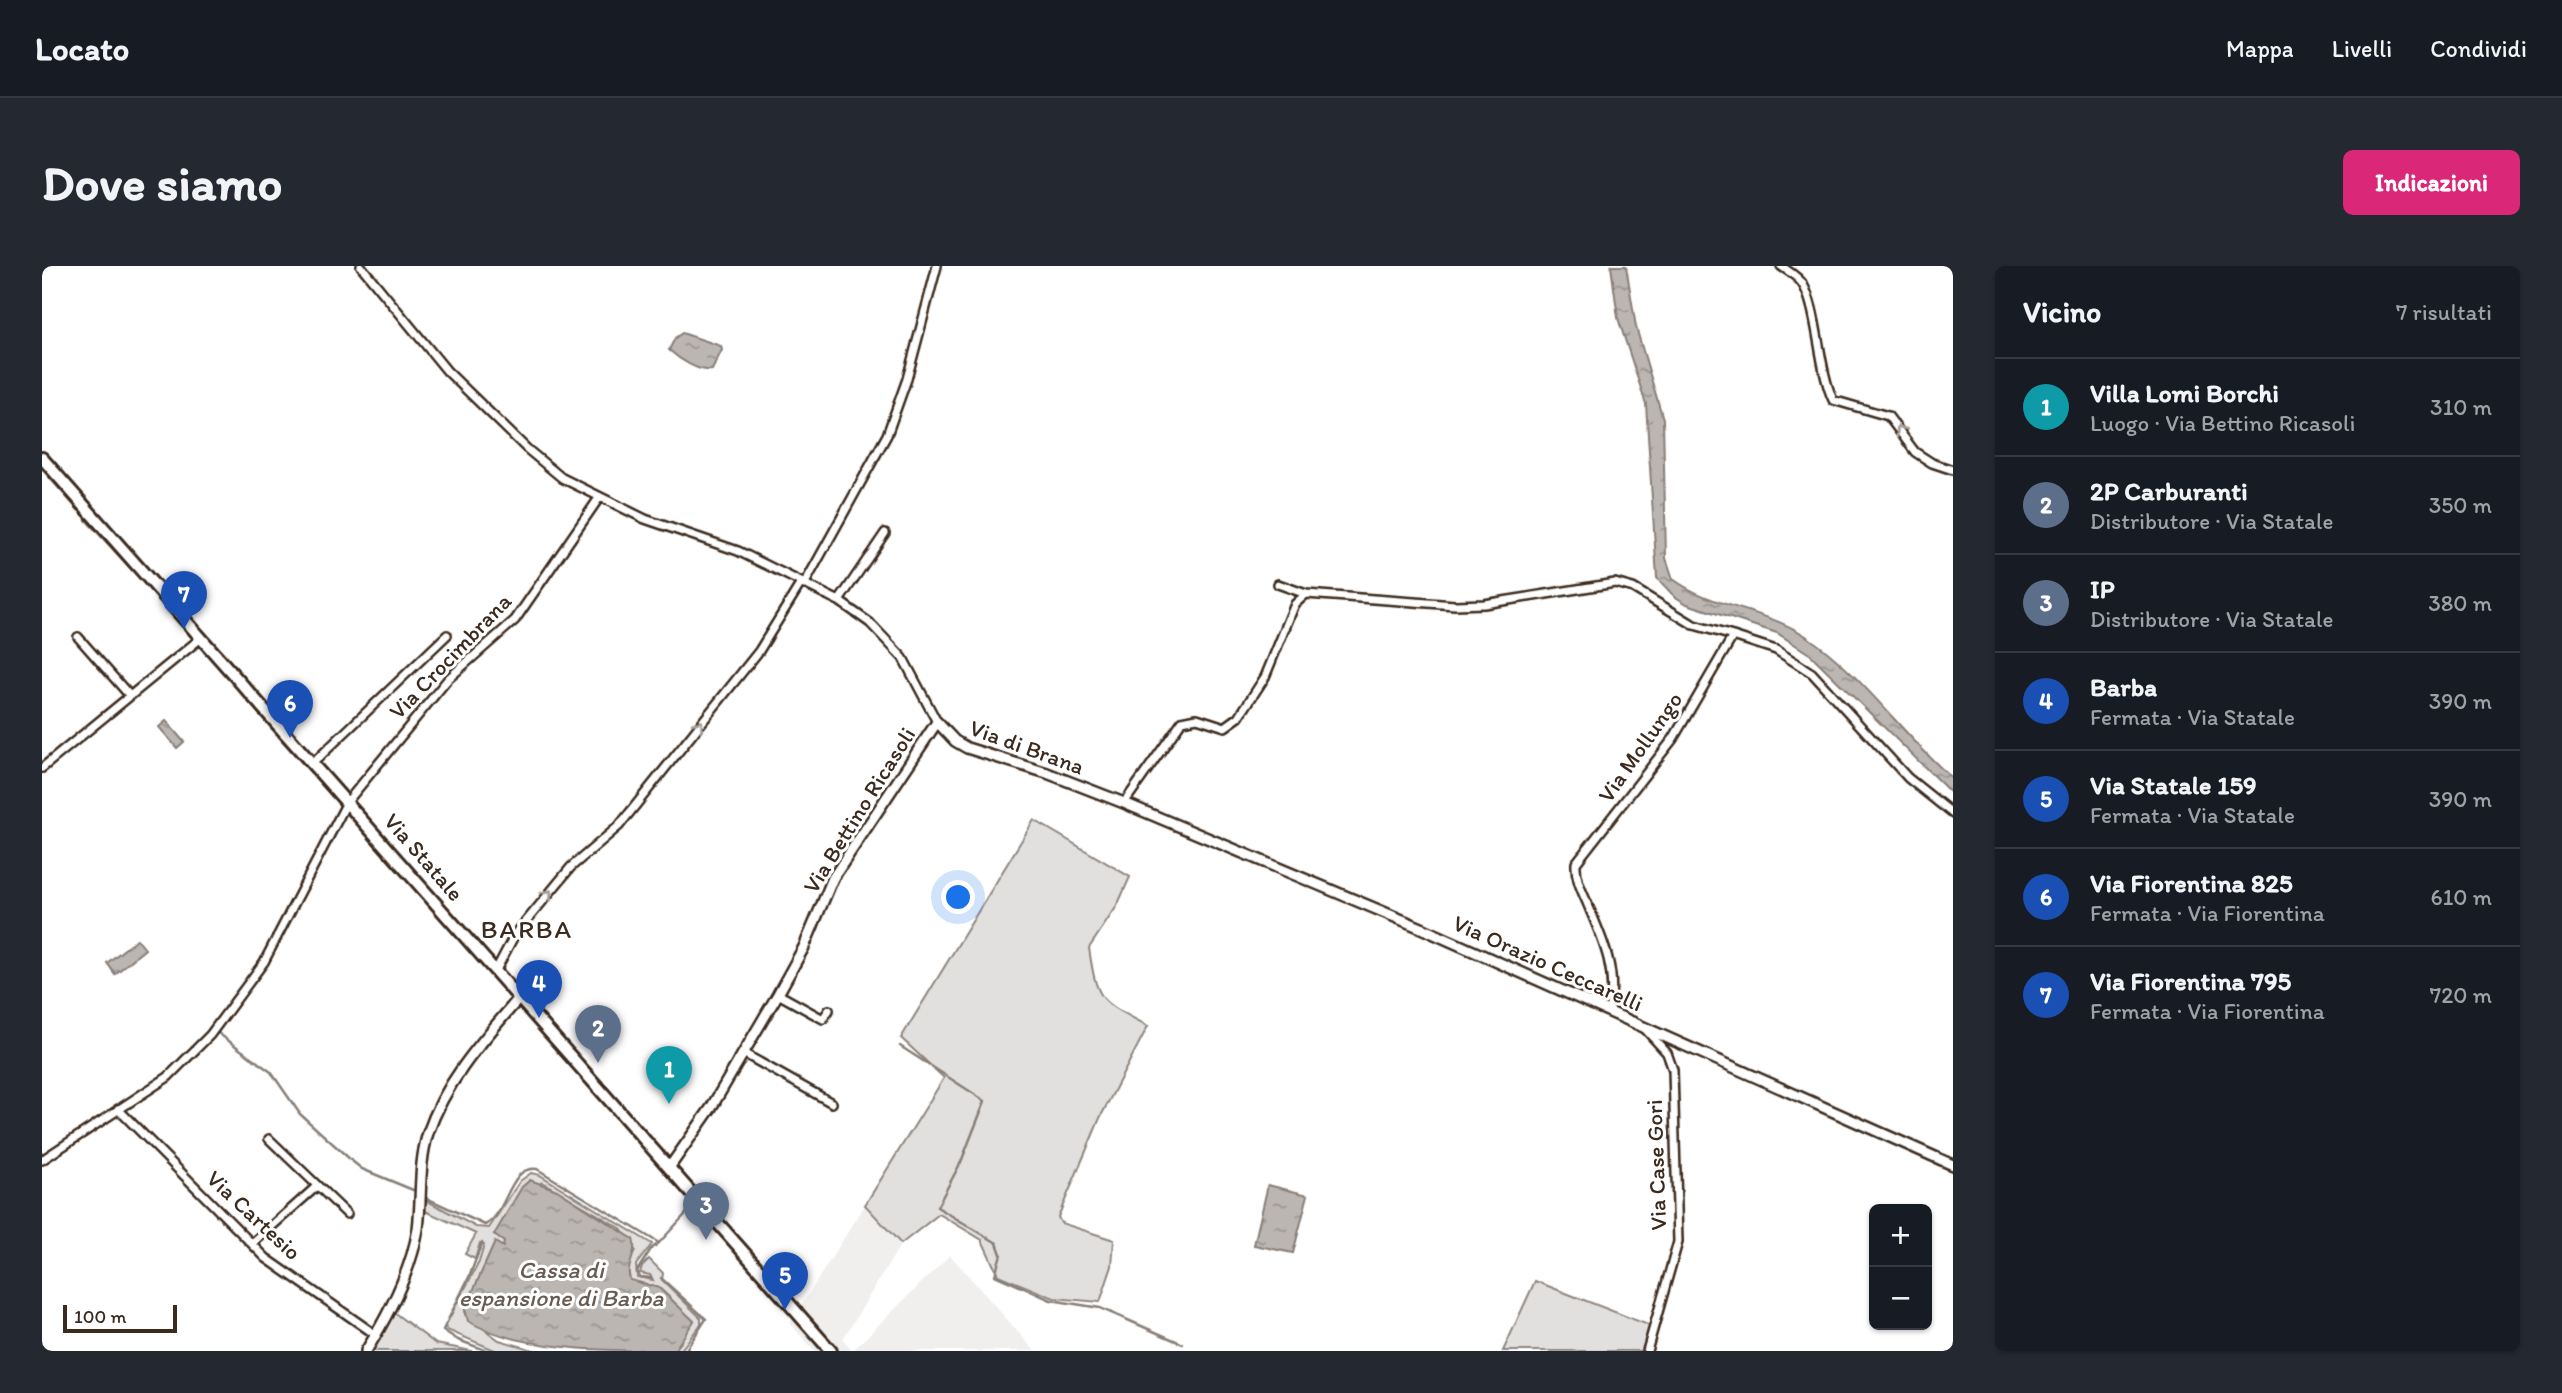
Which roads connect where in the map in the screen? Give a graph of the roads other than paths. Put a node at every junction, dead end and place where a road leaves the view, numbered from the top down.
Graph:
1 (361, 266) edge
2 (937, 266) edge
3 (1781, 266) edge
4 (42, 458) edge
5 (1953, 470) edge
6 (599, 498) junction
7 (885, 533) dead end
8 (802, 584) junction
9 (1278, 584) dead end
10 (1306, 594) junction
11 (839, 601) junction
12 (447, 635) dead end
13 (1733, 636) junction
14 (78, 637) dead end
15 (201, 638) junction
16 (130, 696) junction
17 (937, 722) junction
18 (313, 763) junction
19 (42, 768) edge
20 (347, 802) junction
21 (1124, 803) junction
22 (1953, 814) edge
23 (496, 970) junction
24 (778, 994) junction
25 (520, 997) junction
26 (829, 1010) dead end
27 (1609, 1011) junction
28 (1642, 1026) junction
29 (743, 1053) junction
30 (832, 1103) dead end
31 (118, 1109) junction
32 (269, 1139) dead end
33 (42, 1160) edge
34 (1953, 1165) edge
35 (669, 1168) junction
36 (317, 1186) junction
37 (346, 1214) dead end
38 (252, 1244) junction
39 (376, 1335) junction
40 (366, 1351) edge
41 (831, 1351) edge
42 (1647, 1351) edge

1 - 6 street, Via di Brana
2 - 8 street
5 -> 3 street
4 - 15 main road, Via Statale
6 - 8 street, Via di Brana
6 - 20 street, Via Crocimbrana
7 - 11 street
8 - 11 street, Via di Brana
23 -> 8 street
9 - 10 street
10 - 13 street
10 - 21 street
11 - 17 street, Via di Brana
12 - 18 street
13 - 22 street
13 - 27 street, Via Mollungo
14 - 16 street
15 - 16 street
15 - 18 main road, Via Statale
16 - 19 street
17 - 21 street, Via di Brana
17 - 24 street, Via Bettino Ricasoli
18 - 20 main road, Via Statale
20 - 23 main road, Via Statale
20 - 31 street, Via Crocimbrana
21 - 27 street, Via Orazio Ceccarelli
23 - 25 main road, Via Statale
24 - 26 street
24 - 29 street, Via Bettino Ricasoli
25 - 35 main road, Via Statale
25 - 39 street
27 - 28 street, Via Orazio Ceccarelli
28 - 34 street, Via Orazio Ceccarelli
28 - 42 street, Via Case Gori
29 - 30 street
29 - 35 street, Via Bettino Ricasoli
31 - 33 street, Via Crocimbrana
31 - 38 street, Via Cartesio
32 - 36 street
35 - 41 main road, Via Statale
36 - 37 street
36 - 38 street
38 - 39 street, Via Cartesio
39 - 40 street

